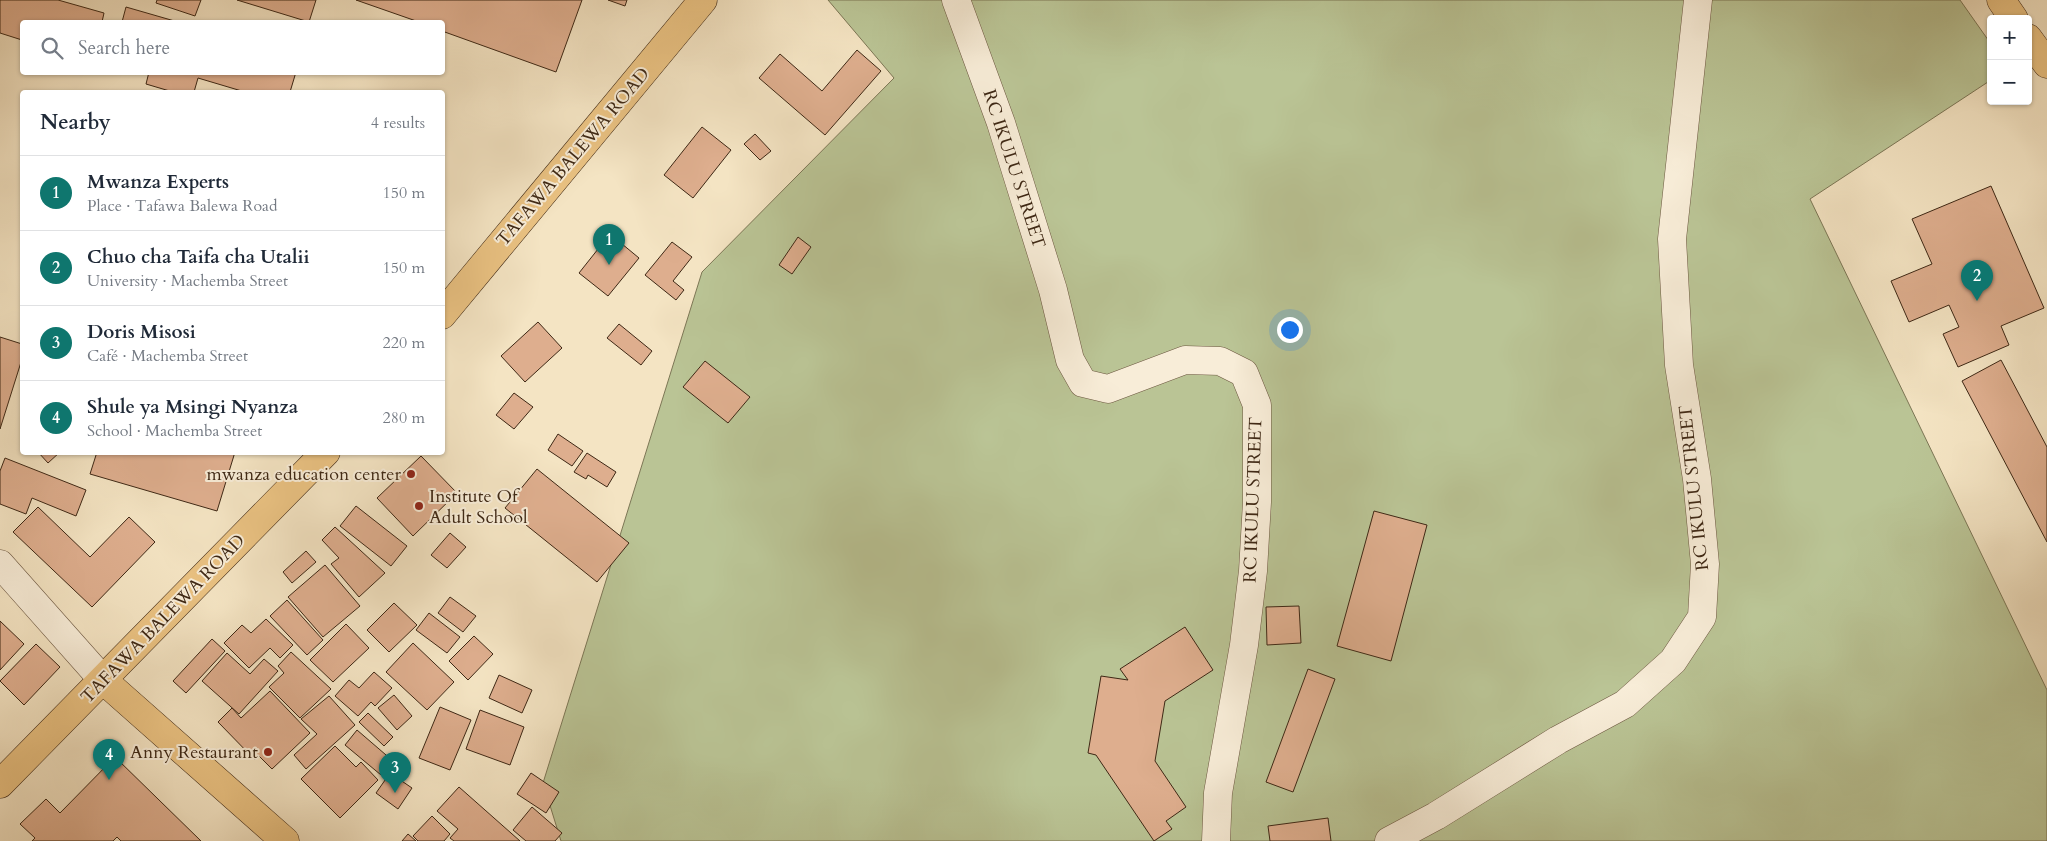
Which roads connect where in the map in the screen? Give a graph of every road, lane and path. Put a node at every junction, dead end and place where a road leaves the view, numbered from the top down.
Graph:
1 (956, 0) edge
2 (1698, 0) edge
3 (2001, 0) edge
4 (703, 2) edge
5 (2011, 15) edge
6 (2032, 43) edge
7 (2047, 64) edge
8 (445, 311) edge
9 (323, 455) edge
10 (0, 564) edge
11 (103, 680) junction
12 (0, 784) edge
13 (285, 841) edge
14 (1216, 841) edge
15 (1389, 841) edge

1 - 14 lane, RC IKULU STREET
2 - 15 lane, RC IKULU STREET
3 - 5 main road
4 - 8 main road, TAFAWA BALEWA ROAD
6 - 7 main road
9 - 11 main road, TAFAWA BALEWA ROAD
10 - 11 lane
11 - 12 main road, TAFAWA BALEWA ROAD
11 - 13 main road

